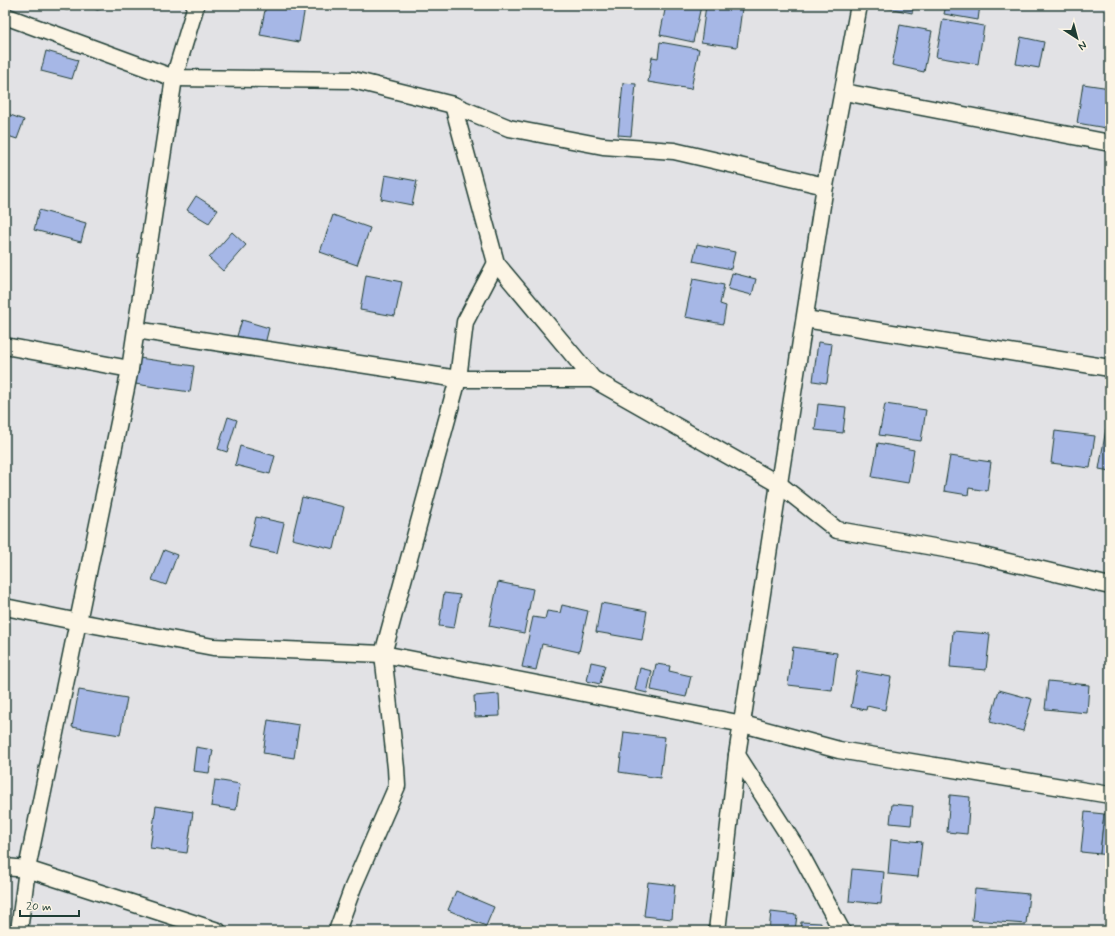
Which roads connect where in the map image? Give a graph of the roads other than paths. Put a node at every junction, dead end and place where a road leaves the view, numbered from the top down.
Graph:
1 (196, 5) edge
2 (859, 5) edge
3 (5, 16) edge
4 (174, 78) junction
5 (844, 92) junction
6 (453, 105) junction
7 (1110, 143) edge
8 (825, 186) junction
9 (496, 263) junction
10 (805, 320) junction
11 (136, 330) junction
12 (5, 346) edge
13 (1110, 368) edge
14 (130, 369) junction
15 (458, 379) junction
16 (594, 379) junction
17 (780, 485) junction
18 (1110, 586) edge
19 (5, 607) edge
20 (79, 622) junction
21 (383, 654) junction
22 (743, 724) junction
23 (737, 756) junction
24 (1110, 795) edge
25 (5, 867) edge
26 (27, 869) junction
27 (19, 931) edge
28 (218, 931) edge
29 (337, 931) edge
30 (717, 931) edge
31 (842, 931) edge

1 - 4 street
2 - 5 street
3 - 4 street
4 - 6 street
4 - 11 street
5 - 7 street
5 - 8 street
6 - 8 street
6 - 9 street
8 - 10 street
9 - 15 street
9 - 16 street
10 - 13 street
10 - 17 street
11 - 14 street
11 - 15 street
12 - 14 street
14 - 20 street
15 - 16 street
15 - 21 street
16 - 17 street
17 - 18 street
17 - 22 street
19 - 20 street
20 - 21 street
20 - 26 street
21 - 22 street
21 - 29 street
22 - 23 street
22 - 24 street
23 - 30 street
23 - 31 street
25 - 26 street
26 - 27 street
26 - 28 street

